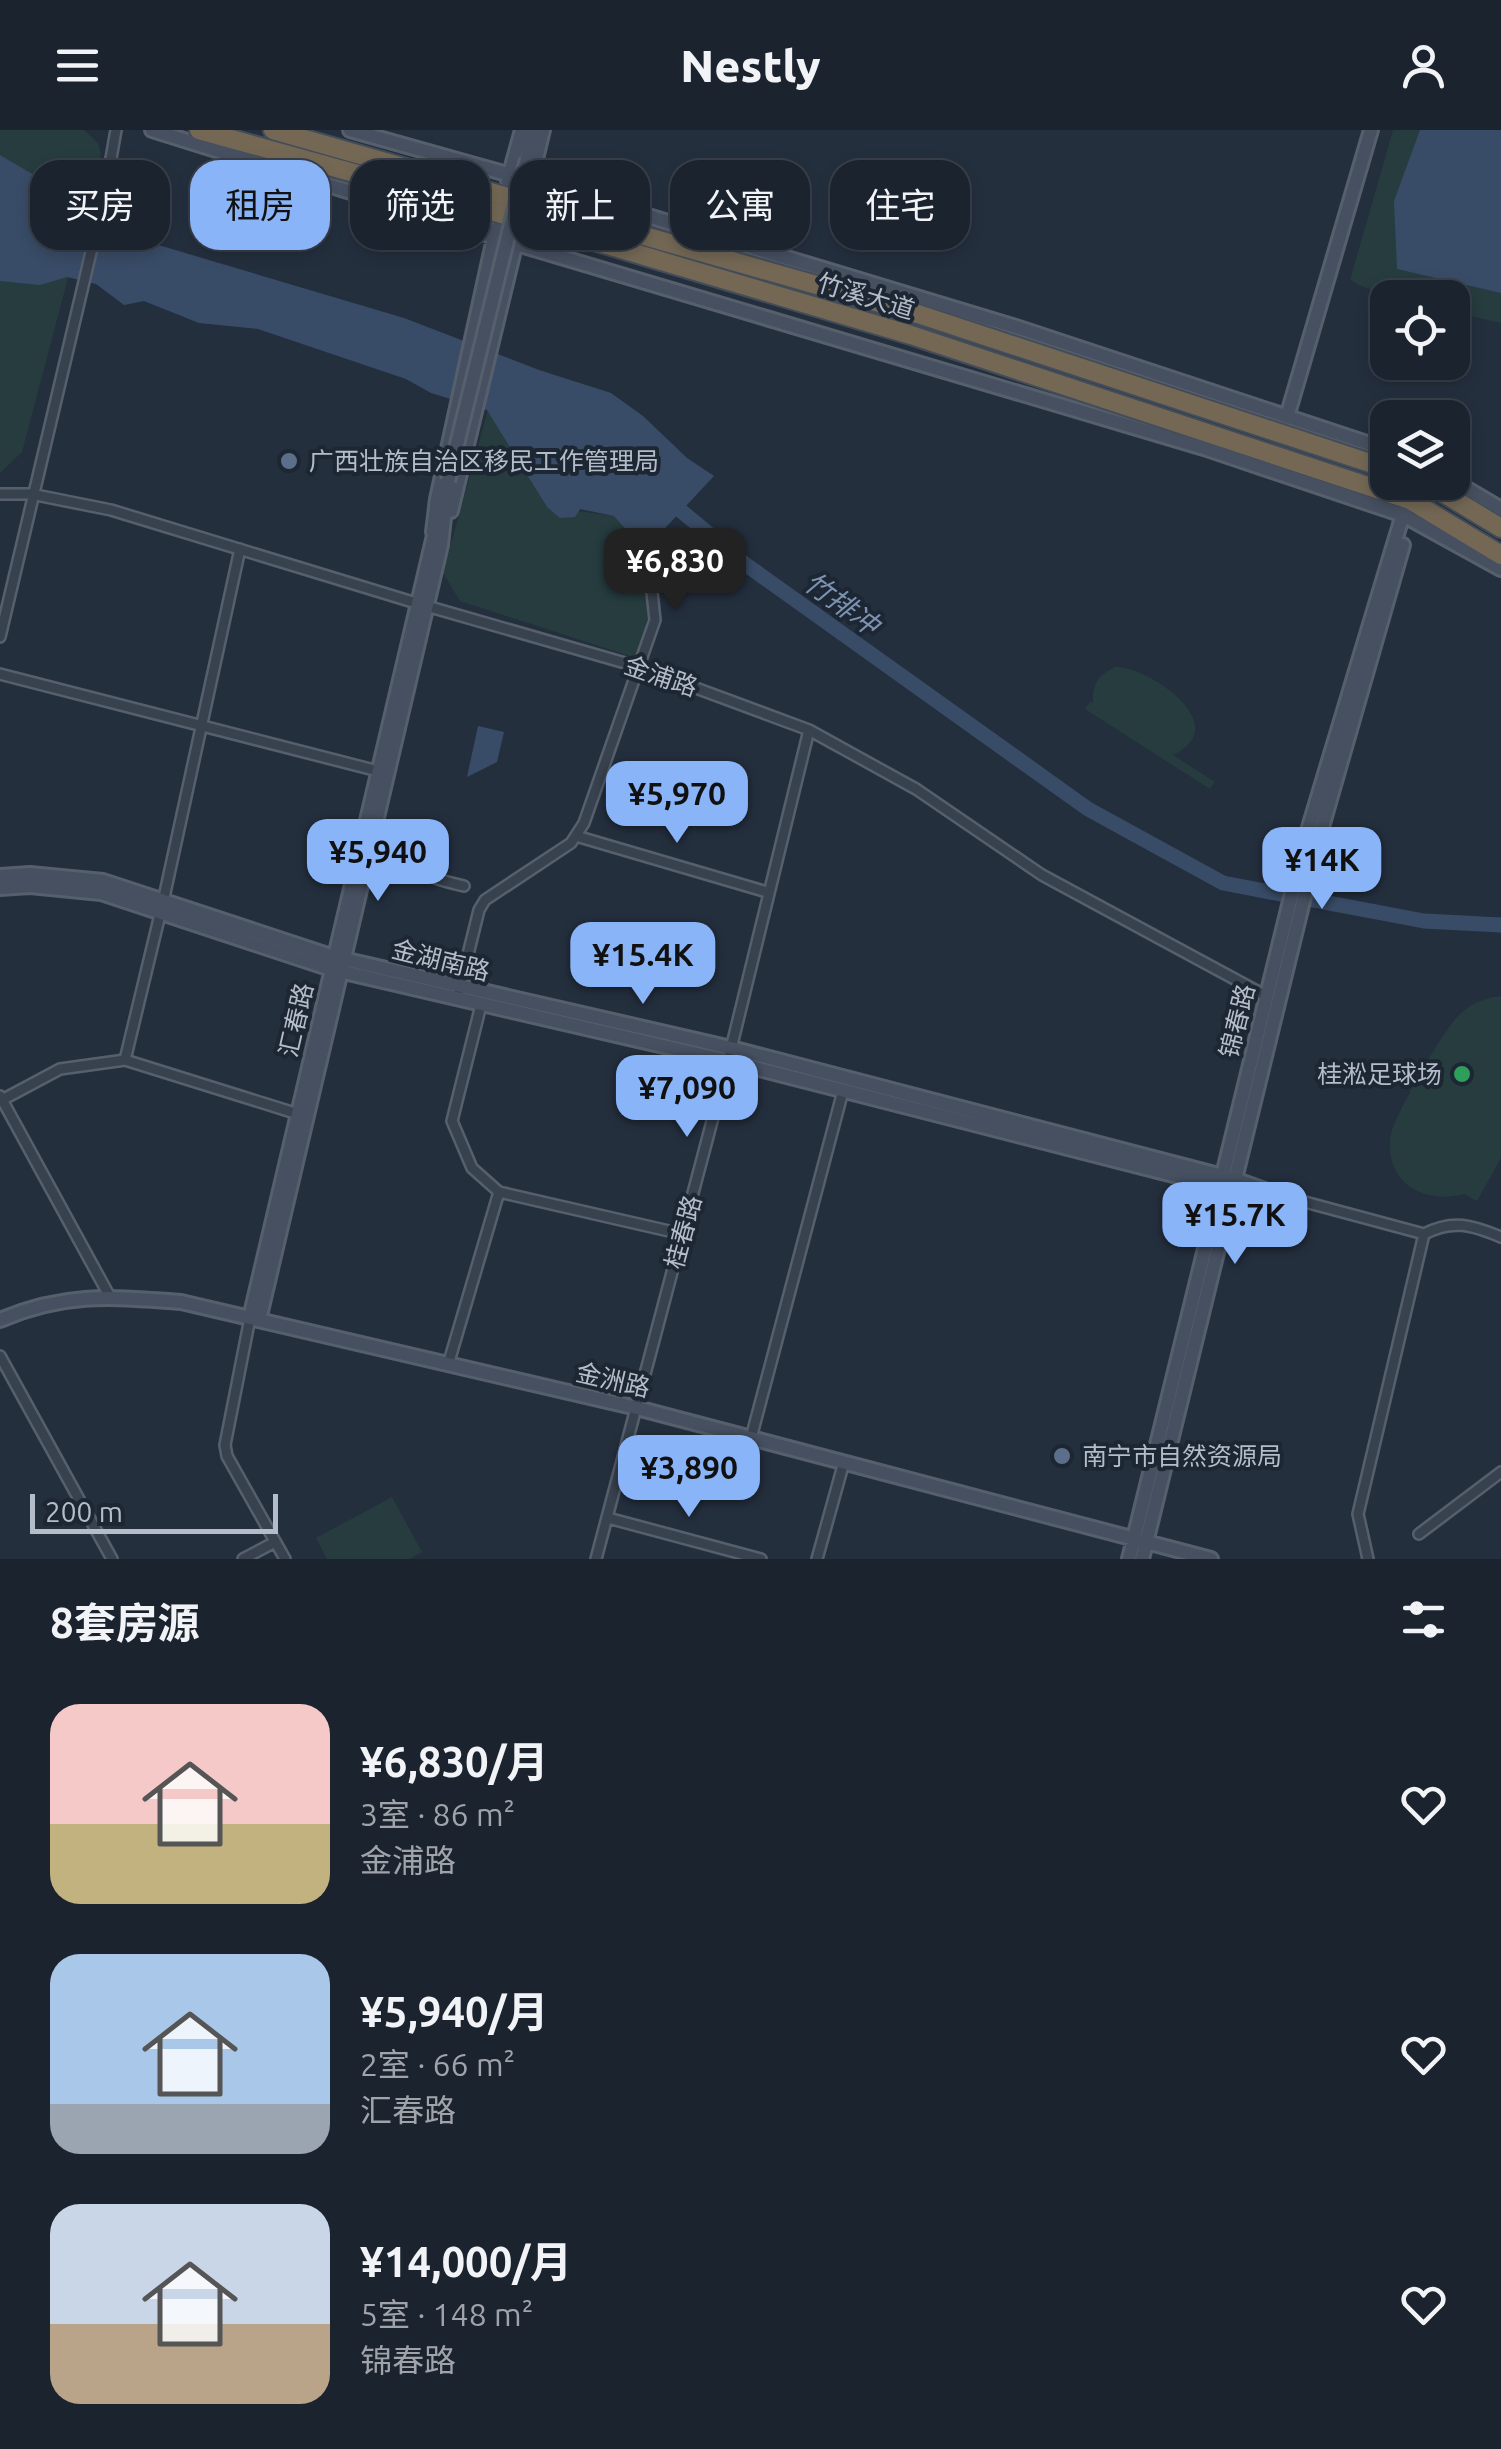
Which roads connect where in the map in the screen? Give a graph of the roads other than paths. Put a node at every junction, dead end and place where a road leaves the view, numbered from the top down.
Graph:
1 (116, 130) edge
2 (152, 130) edge
3 (200, 130) edge
4 (273, 130) edge
5 (350, 130) edge
6 (522, 130) edge
7 (534, 130) edge
8 (544, 130) edge
9 (1371, 130) edge
10 (514, 160) edge
11 (537, 160) edge
12 (510, 175) joint
13 (502, 205) junction
14 (510, 207) edge
15 (650, 217) edge
16 (494, 235) junction
17 (510, 241) edge
18 (650, 244) edge
19 (516, 250) edge
20 (537, 250) edge
21 (646, 250) edge
22 (1287, 417) junction
23 (1370, 444) edge
24 (1370, 463) edge
25 (1470, 491) edge
26 (0, 494) edge
27 (31, 494) junction
28 (1455, 500) edge
29 (1409, 509) junction
30 (1501, 509) edge
31 (1501, 528) edge
32 (661, 541) dead end
33 (437, 544) junction
34 (240, 549) junction
35 (1501, 554) edge
36 (1501, 570) edge
37 (421, 604) junction
38 (0, 637) edge
39 (640, 667) junction
40 (0, 674) edge
41 (202, 726) junction
42 (809, 730) junction
43 (378, 771) junction
44 (374, 830) junction
45 (576, 836) junction
46 (0, 876) edge
47 (464, 886) dead end
48 (0, 888) edge
49 (766, 892) junction
50 (161, 908) junction
51 (1281, 963) junction
52 (337, 964) junction
53 (458, 993) junction
54 (1266, 996) junction
55 (481, 1005) junction
56 (729, 1054) junction
57 (124, 1060) junction
58 (843, 1090) junction
59 (1, 1099) edge
60 (298, 1114) junction
61 (1227, 1183) junction
62 (499, 1192) junction
63 (1279, 1195) joint
64 (682, 1234) junction
65 (1424, 1234) junction
66 (1501, 1237) edge
67 (110, 1296) junction
68 (254, 1319) junction
69 (0, 1320) edge
70 (0, 1356) edge
71 (448, 1365) junction
72 (637, 1408) junction
73 (750, 1438) junction
74 (844, 1462) junction
75 (1501, 1472) edge
76 (608, 1518) junction
77 (1420, 1534) dead end
78 (1140, 1539) junction
79 (276, 1542) junction
80 (718, 1548) junction
81 (112, 1559) edge
82 (243, 1559) edge
83 (285, 1559) edge
84 (596, 1559) edge
85 (715, 1559) edge
86 (761, 1559) edge
87 (817, 1559) edge
88 (1129, 1559) edge
89 (1142, 1559) edge
90 (1211, 1559) edge
91 (1368, 1559) edge

1 - 27 street
2 - 16 main road
3 - 13 highway, 竹溪大道
4 - 13 highway, 竹溪大道
5 - 12 main road
6 - 10 main road
7 - 33 main road, 汇春路, bridge
8 - 11 main road
9 - 22 main road
12 - 13 main road
13 - 14 highway, 竹溪大道
13 - 16 main road
15 - 22 main road
16 - 17 main road
16 - 33 main road
18 - 24 highway, 竹溪大道
19 - 33 main road
20 - 29 main road
21 - 29 highway, 竹溪大道
22 - 23 main road
25 - 30 main road
26 - 27 street, 金浦路
27 - 34 street, 金浦路
27 - 38 street
28 - 31 highway
29 - 35 highway, 竹溪大道
29 - 36 main road
29 - 51 main road, 锦春路
32 - 39 street
33 - 37 main road, 汇春路
34 - 37 street, 金浦路
34 - 41 street
37 - 39 street, 金浦路
37 - 43 main road, 汇春路
37 - 44 main road, 汇春路
39 - 42 street, 金浦路
39 - 45 street
40 - 41 street
41 - 43 street
41 - 50 street
42 - 49 street, 桂春路
42 - 54 street, 金浦路
43 - 52 main road, 汇春路
44 - 47 street
44 - 52 main road, 汇春路
45 - 49 street
45 - 53 street
46 - 50 main road, 金湖南路
48 - 50 main road, 金湖南路
49 - 56 street, 桂春路
50 - 52 main road, 金湖南路
50 - 57 street
51 - 54 main road, 锦春路
51 - 61 main road, 锦春路
52 - 53 main road, 金湖南路
52 - 60 main road, 汇春路
52 - 68 main road, 汇春路
53 - 55 main road, 金湖南路
53 - 56 main road, 金湖南路
54 - 61 main road, 锦春路
55 - 56 main road, 金湖南路
55 - 62 street
56 - 58 main road, 金湖南路
56 - 61 main road, 金湖南路
56 - 64 street, 桂春路
57 - 59 street
57 - 60 street
58 - 61 main road, 金湖南路
58 - 73 street
59 - 67 street
60 - 68 main road, 汇春路
61 - 63 main road, 金湖南路
61 - 78 main road, 锦春路
62 - 64 street
62 - 71 street
63 - 65 street, 金湖南路
64 - 72 street, 桂春路
65 - 66 street
65 - 91 street
67 - 68 main road, 金洲路
67 - 69 main road, 金洲路
68 - 71 main road, 金洲路
68 - 79 street, 汇春路
70 - 81 street
71 - 72 main road, 金洲路
72 - 73 main road, 金洲路
72 - 76 street, 桂春路
73 - 74 main road, 金洲路
74 - 78 main road, 金洲路
74 - 87 street
75 - 77 street
76 - 80 street
76 - 84 street, 桂春路
78 - 88 main road, 锦春路
78 - 89 main road, 锦春路
78 - 90 main road, 金洲路
79 - 82 street
79 - 83 street, 汇春路
80 - 85 street
80 - 86 street

